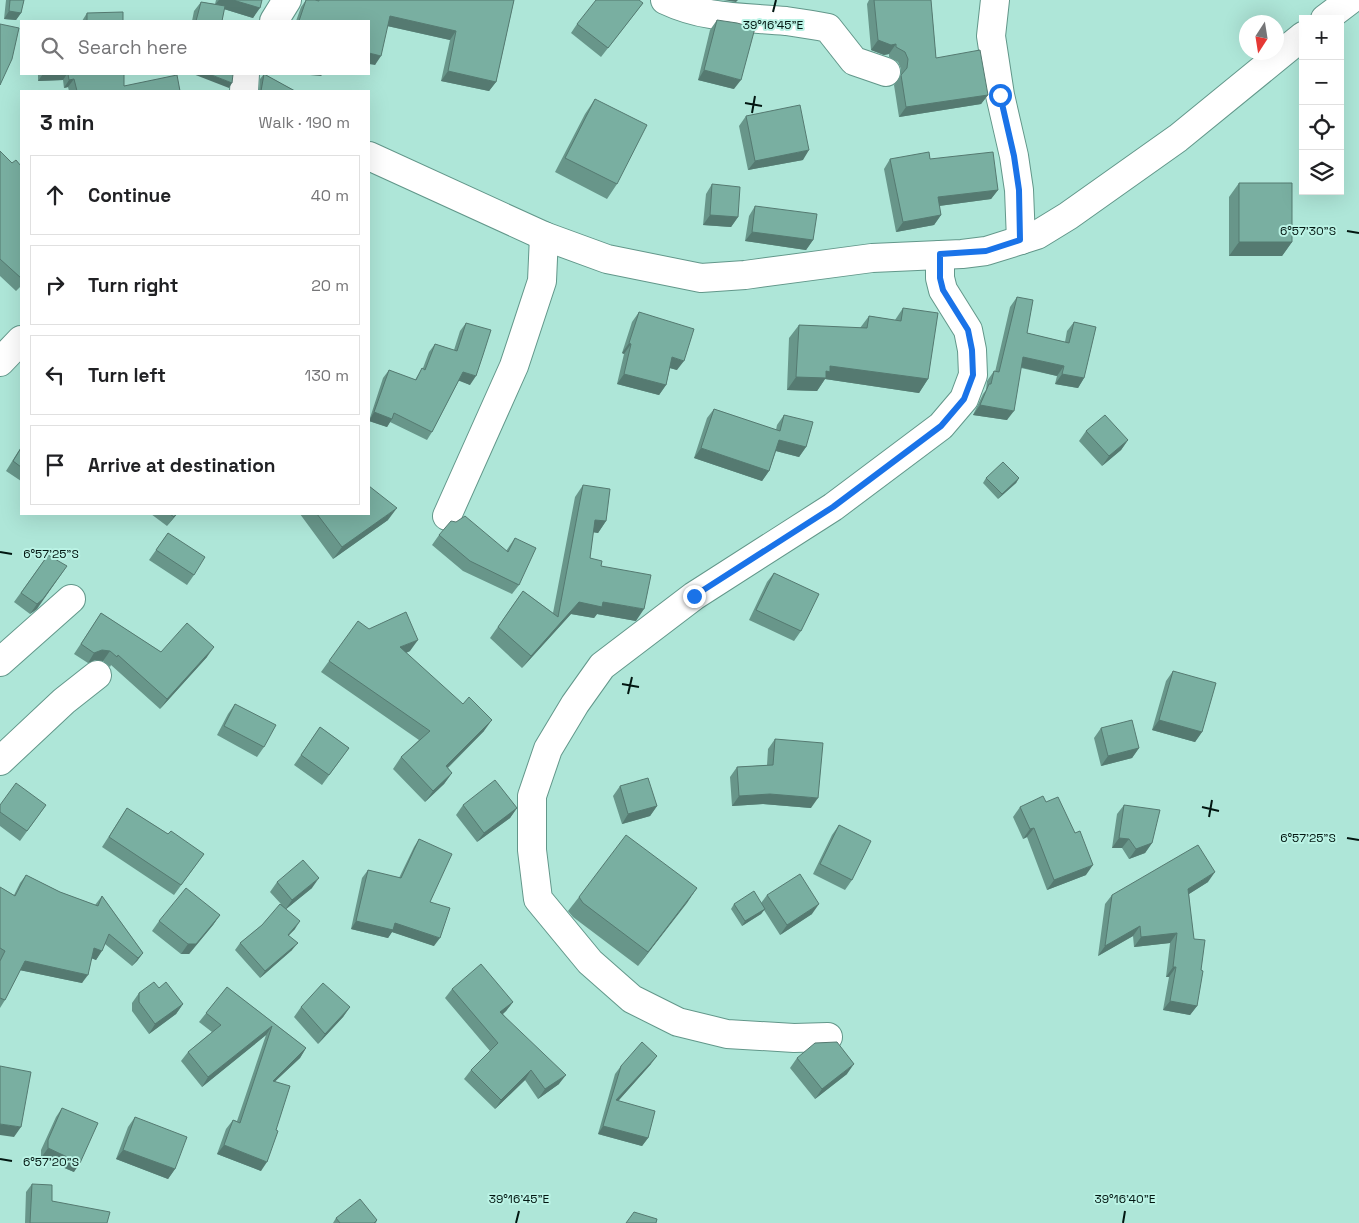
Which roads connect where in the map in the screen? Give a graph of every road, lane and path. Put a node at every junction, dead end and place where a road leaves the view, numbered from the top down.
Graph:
1 (287, 0) edge
2 (665, 0) edge
3 (995, 0) edge
4 (1350, 0) edge
5 (1330, 15) edge
6 (275, 20) edge
7 (1299, 39) edge
8 (886, 72) dead end
9 (245, 75) edge
10 (244, 90) edge
11 (370, 156) edge
12 (544, 236) junction
13 (1020, 240) junction
14 (940, 254) junction
15 (20, 341) edge
16 (0, 362) edge
17 (447, 516) dead end
18 (71, 599) dead end
19 (0, 662) edge
20 (97, 675) dead end
21 (0, 761) edge
22 (828, 1037) dead end

1 - 6 street
2 - 8 street
3 - 13 street
4 - 5 street
7 - 13 street
9 - 10 street
11 - 12 street
12 - 14 street
12 - 17 street
13 - 14 street
14 - 22 street
15 - 16 street
18 - 19 street
20 - 21 street

